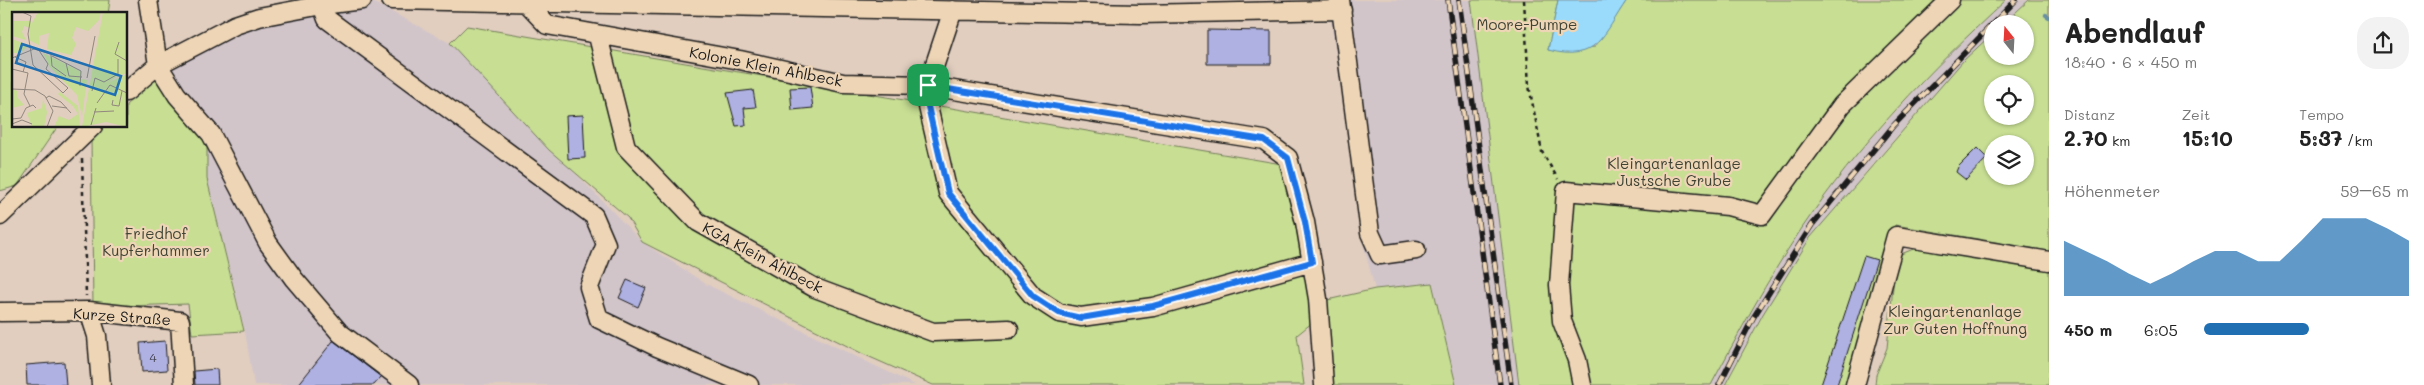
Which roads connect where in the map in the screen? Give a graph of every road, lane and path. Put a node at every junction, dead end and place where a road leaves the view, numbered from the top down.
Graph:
1 (148, 0) edge
2 (362, 0) edge
3 (390, 0) edge
4 (1524, 0) edge
5 (1950, 0) edge
6 (526, 2) junction
7 (311, 4) edge
8 (1341, 5) edge
9 (1139, 7) edge
10 (953, 10) junction
11 (598, 36) junction
12 (158, 65) junction
13 (925, 85) junction
14 (128, 90) edge
15 (91, 128) edge
16 (83, 156) dead end
17 (1566, 191) junction
18 (0, 216) edge
19 (1416, 250) dead end
20 (2049, 261) edge
21 (1312, 262) junction
22 (0, 312) edge
23 (89, 312) junction
24 (1009, 329) dead end
25 (101, 385) edge
26 (184, 385) edge
27 (409, 385) edge
28 (749, 385) edge
29 (1324, 385) edge
30 (1582, 385) edge
31 (1855, 385) edge

1 - 12 street
2 - 7 street
3 - 6 street
4 - 17 path
5 - 17 street
6 - 10 street
6 - 11 street, Kolonie Klein Ahlbeck
7 - 12 street
7 - 28 street
8 - 9 street
8 - 19 street
9 - 10 street
10 - 13 street
11 - 13 street, Kolonie Klein Ahlbeck
11 - 24 street, KGA Klein Ahlbeck
12 - 14 street
12 - 27 street
13 - 21 street, Kolonie Klein Ahlbeck
13 - 21 street
15 - 18 street
16 - 23 path
17 - 30 street
20 - 31 street
21 - 29 street, Kolonie Klein Ahlbeck
22 - 23 street, Kurze Straße
23 - 25 street
23 - 26 street, Kurze Straße

